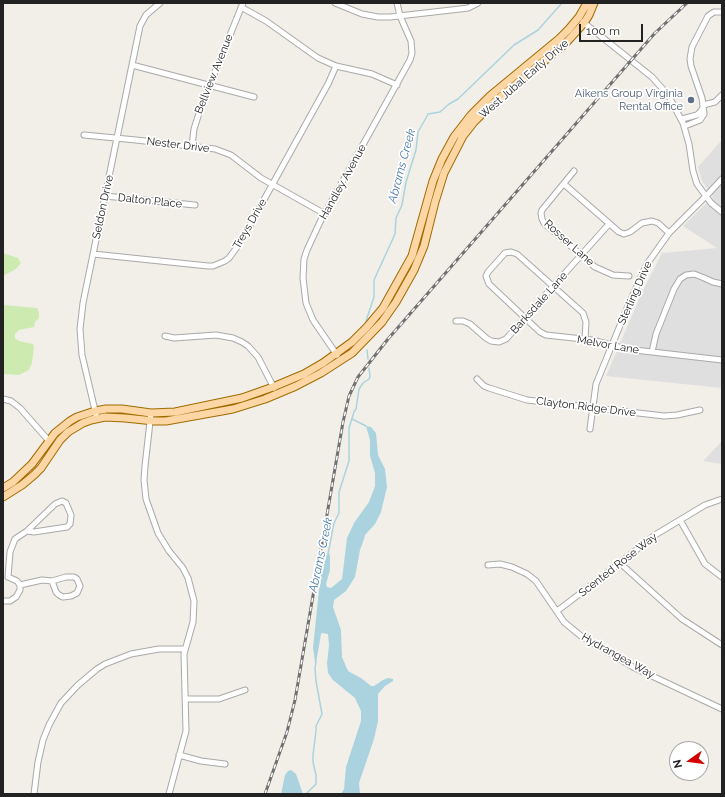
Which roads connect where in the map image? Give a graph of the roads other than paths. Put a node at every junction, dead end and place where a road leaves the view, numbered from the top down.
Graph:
1 (160, 3) edge
2 (335, 3) edge
3 (397, 3) edge
4 (478, 3) edge
5 (587, 3) edge
6 (594, 3) edge
7 (242, 5) edge
8 (722, 13) edge
9 (400, 16) junction
10 (581, 21) junction
11 (132, 65) junction
12 (336, 66) junction
13 (397, 85) junction
14 (209, 86) junction
15 (722, 95) edge
16 (254, 98) dead end
17 (704, 104) junction
18 (682, 119) junction
19 (684, 126) junction
20 (84, 135) dead end
21 (116, 138) junction
22 (192, 146) junction
23 (574, 171) dead end
24 (722, 179) edge
25 (564, 184) junction
26 (272, 185) junction
27 (105, 196) junction
28 (706, 197) junction
29 (195, 205) dead end
30 (722, 212) edge
31 (325, 214) junction
32 (608, 224) junction
33 (669, 233) junction
34 (93, 254) junction
35 (580, 254) junction
36 (629, 276) dead end
37 (722, 284) edge
38 (553, 287) junction
39 (525, 318) junction
40 (456, 321) dead end
41 (165, 336) dead end
42 (585, 339) junction
43 (612, 345) junction
44 (652, 352) junction
45 (336, 354) junction
46 (722, 360) edge
47 (341, 361) junction
48 (477, 379) dead end
49 (273, 387) junction
50 (277, 395) junction
51 (3, 399) edge
52 (592, 408) junction
53 (700, 410) dead end
54 (95, 411) junction
55 (151, 413) junction
56 (97, 419) junction
57 (150, 421) junction
58 (590, 429) dead end
59 (49, 441) junction
60 (3, 488) edge
61 (3, 498) edge
62 (722, 499) edge
63 (680, 520) junction
64 (27, 530) junction
65 (620, 563) junction
66 (488, 565) dead end
67 (722, 577) edge
68 (6, 578) edge
69 (52, 581) junction
70 (20, 585) junction
71 (3, 601) edge
72 (557, 611) junction
73 (722, 645) edge
74 (185, 649) junction
75 (245, 690) dead end
76 (185, 699) junction
77 (722, 708) edge
78 (179, 755) junction
79 (225, 764) dead end
80 (34, 794) edge
81 (169, 794) edge

1 - 11 street, Seldon Drive
2 - 9 street
3 - 9 street, Handley Avenue
4 - 9 street
5 - 10 main road, West Jubal Early Drive
6 - 10 main road, West Jubal Early Drive
7 - 12 street
7 - 14 street, Bellview Avenue
8 - 17 street
9 - 13 street, Handley Avenue
10 - 18 street
10 - 45 main road, West Jubal Early Drive
10 - 47 main road, West Jubal Early Drive
11 - 14 street
11 - 21 street, Seldon Drive
12 - 13 street
12 - 26 street, Treys Drive
13 - 31 street, Handley Avenue
14 - 16 street
14 - 22 street, Bellview Avenue
15 - 17 street
17 - 18 street
17 - 19 street
18 - 19 street
19 - 28 street
20 - 21 street, Nester Drive
21 - 22 street, Nester Drive
21 - 27 street, Seldon Drive
22 - 26 street, Nester Drive
23 - 25 street, Rosser Lane
24 - 28 street, Sterling Drive
25 - 32 street
25 - 35 street, Rosser Lane
26 - 31 street, Nester Drive
26 - 34 street, Treys Drive
27 - 29 street, Dalton Place
27 - 34 street, Seldon Drive
28 - 30 street
28 - 33 street, Sterling Drive
31 - 45 street, Handley Avenue
32 - 33 street
32 - 35 street, Barksdale Lane
33 - 43 street, Sterling Drive
34 - 54 street, Seldon Drive
35 - 36 street, Rosser Lane
35 - 38 street, Barksdale Lane
37 - 44 street
38 - 39 street, Barksdale Lane
38 - 39 street, Melvor Lane
38 - 42 street
39 - 40 street, Barksdale Lane
39 - 42 street, Melvor Lane
41 - 49 street
42 - 43 street, Melvor Lane
43 - 44 street, Melvor Lane
43 - 52 street, Sterling Drive
44 - 46 street, Melvor Lane
45 - 47 street, Handley Avenue
45 - 49 main road, West Jubal Early Drive
47 - 50 main road, West Jubal Early Drive
48 - 52 street, Clayton Ridge Drive
49 - 50 street
49 - 55 main road, West Jubal Early Drive
50 - 57 main road, West Jubal Early Drive
51 - 59 street
52 - 53 street, Clayton Ridge Drive
52 - 58 street, Sterling Drive
54 - 55 main road, West Jubal Early Drive
54 - 56 street, Seldon Drive
54 - 59 main road, West Jubal Early Drive
55 - 57 street
56 - 57 main road, West Jubal Early Drive
56 - 61 main road, West Jubal Early Drive
57 - 74 street
59 - 60 main road, West Jubal Early Drive
62 - 63 street, Scented Rose Way
63 - 65 street, Scented Rose Way
63 - 67 street
64 - 64 street
64 - 68 street
65 - 72 street, Scented Rose Way
65 - 73 street
66 - 72 street, Hydrangea Way
68 - 70 street
69 - 69 street
69 - 70 street
70 - 71 street
72 - 77 street, Hydrangea Way
74 - 76 street
74 - 80 street
75 - 76 street
76 - 78 street
78 - 79 street
78 - 81 street

